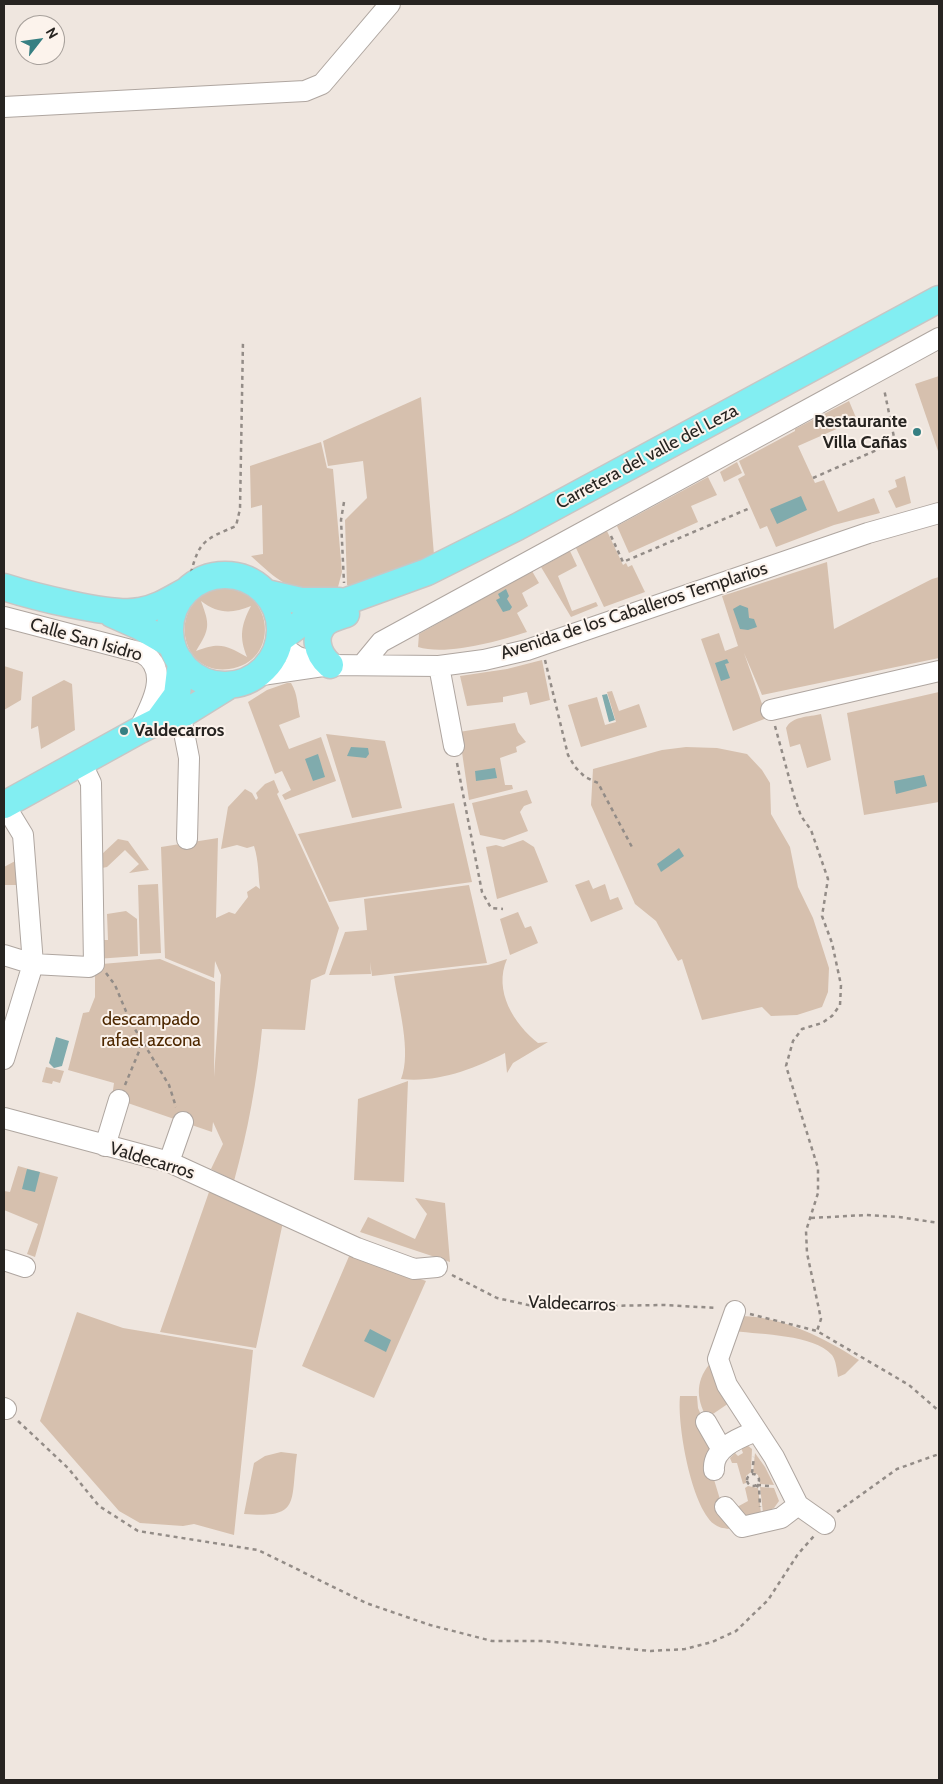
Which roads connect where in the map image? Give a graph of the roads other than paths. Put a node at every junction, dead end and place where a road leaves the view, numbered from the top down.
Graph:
1 (390, 4) edge
2 (4, 107) edge
3 (939, 299) edge
4 (939, 338) edge
5 (939, 513) edge
6 (427, 572) junction
7 (4, 587) edge
8 (185, 591) junction
9 (266, 593) junction
10 (351, 600) junction
11 (100, 609) junction
12 (4, 617) edge
13 (279, 642) junction
14 (177, 654) junction
15 (326, 665) junction
16 (362, 665) junction
17 (439, 666) junction
18 (939, 671) edge
19 (255, 676) junction
20 (230, 685) junction
21 (771, 710) road end
22 (163, 715) junction
23 (454, 746) road end
24 (82, 762) junction
25 (4, 805) edge
26 (187, 839) dead end
27 (4, 955) edge
28 (33, 964) junction
29 (4, 1059) edge
30 (119, 1100) road end
31 (4, 1118) edge
32 (183, 1122) road end
33 (105, 1146) junction
34 (169, 1162) junction
35 (4, 1260) edge
36 (437, 1267) road end
37 (25, 1268) dead end
38 (735, 1311) road end
39 (706, 1422) dead end
40 (756, 1431) junction
41 (724, 1448) junction
42 (714, 1470) dead end
43 (798, 1505) junction
44 (725, 1507) dead end
45 (825, 1524) road end

1 - 2 street
3 - 6 main road, Carretera del valle del Leza
4 - 16 street
5 - 17 street, Avenida de los Caballeros Templarios
6 - 10 main road, Carretera del valle del Leza
6 - 15 main road
7 - 11 main road
8 - 9 main road
8 - 11 main road
8 - 14 main road
9 - 10 main road
9 - 13 main road
10 - 13 main road, Carretera del valle del Leza
11 - 14 main road
12 - 22 street, Calle San Isidro
13 - 15 street, Avenida de los Caballeros Templarios
13 - 19 main road
14 - 20 main road
14 - 22 main road
15 - 16 street, Avenida de los Caballeros Templarios
15 - 19 street, Avenida de los Caballeros Templarios
16 - 17 street, Avenida de los Caballeros Templarios
17 - 23 street
18 - 21 street
19 - 20 main road
20 - 22 main road
22 - 24 main road
22 - 26 street
24 - 25 main road
24 - 28 street
25 - 28 street
27 - 28 street
28 - 29 street
30 - 33 street
31 - 33 street, Valdecarros
32 - 34 street
33 - 34 street, Valdecarros
34 - 36 street, Valdecarros
35 - 37 street
38 - 40 street
39 - 41 street
40 - 41 street
40 - 43 street
41 - 42 street
43 - 44 street
43 - 45 street

